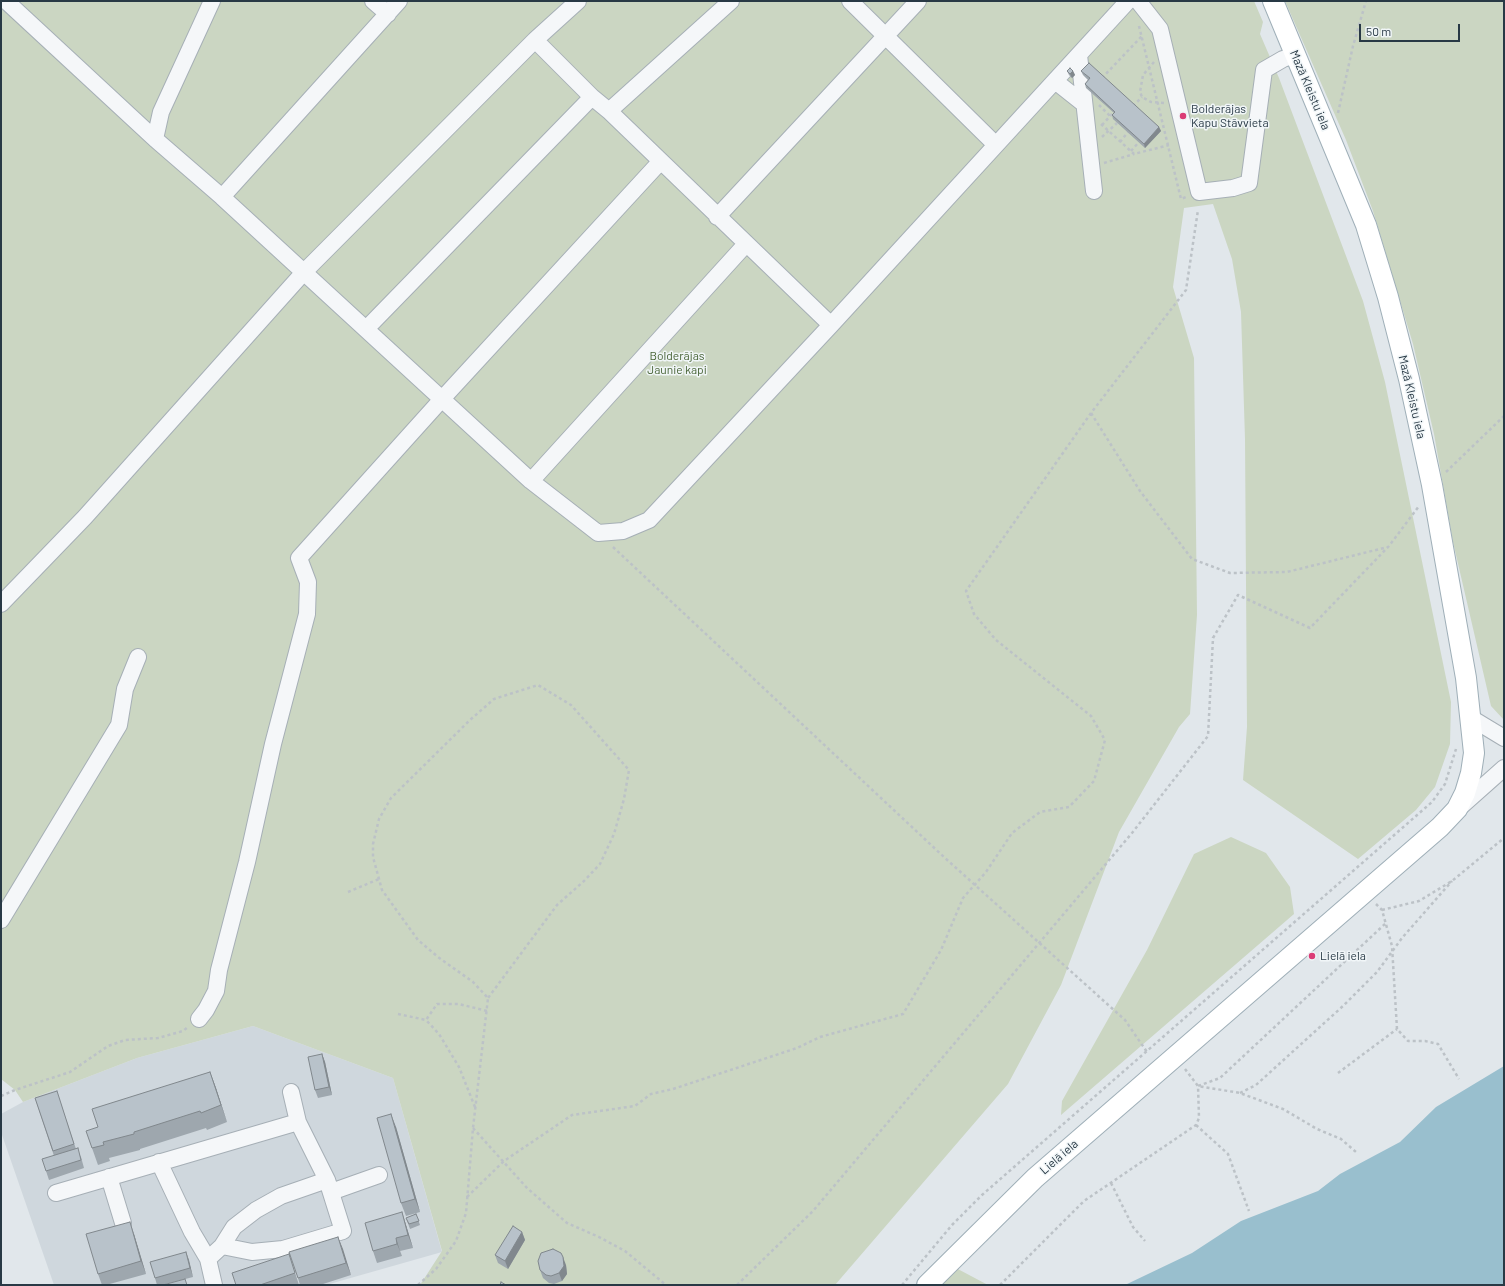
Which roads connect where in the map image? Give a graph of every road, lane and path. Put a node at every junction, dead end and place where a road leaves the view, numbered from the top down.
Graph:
1 (6, 1) edge
2 (212, 1) edge
3 (373, 1) edge
4 (399, 1) edge
5 (578, 1) edge
6 (731, 1) edge
7 (850, 1) edge
8 (918, 1) edge
9 (1128, 1) edge
10 (1138, 1) edge
11 (1273, 1) edge
12 (1366, 1) edge
13 (388, 14) junction
14 (1138, 24) dead end
15 (1157, 26) junction
16 (1142, 36) junction
17 (884, 37) junction
18 (535, 40) junction
19 (1166, 52) junction
20 (1079, 55) junction
21 (1295, 55) junction
22 (1149, 67) junction
23 (1098, 72) edge
24 (1103, 77) junction
25 (1055, 81) junction
26 (1108, 82) edge
27 (592, 97) junction
28 (1142, 97) junction
29 (1128, 100) edge
30 (1158, 103) junction
31 (1178, 104) junction
32 (1133, 105) junction
33 (1084, 107) junction
34 (1139, 110) edge
35 (609, 111) junction
36 (1113, 113) edge
37 (1102, 125) junction
38 (1160, 128) edge
39 (1128, 132) edge
40 (1165, 133) junction
41 (155, 139) junction
42 (1187, 140) junction
43 (1332, 140) junction
44 (1120, 142) junction
45 (1139, 142) edge
46 (1168, 145) junction
47 (996, 146) junction
48 (1131, 151) junction
49 (1134, 154) junction
50 (660, 162) junction
51 (1091, 166) junction
52 (1094, 191) dead end
53 (1199, 192) junction
54 (222, 197) junction
55 (1198, 210) dead end
56 (718, 217) junction
57 (746, 244) junction
58 (304, 272) junction
59 (831, 325) junction
60 (366, 329) junction
61 (442, 399) junction
62 (1091, 413) junction
63 (1504, 416) edge
64 (531, 481) junction
65 (1432, 486) junction
66 (1422, 511) dead end
67 (598, 533) junction
68 (1389, 546) junction
69 (1, 604) edge
70 (138, 657) dead end
71 (1471, 718) junction
72 (1504, 738) edge
73 (1456, 748) dead end
74 (1504, 768) edge
75 (1457, 809) junction
76 (1504, 838) edge
77 (379, 879) junction
78 (1452, 881) junction
79 (975, 884) junction
80 (348, 892) dead end
81 (1364, 895) junction
82 (1323, 896) junction
83 (1328, 902) dead end
84 (1382, 910) junction
85 (1, 920) edge
86 (1386, 924) junction
87 (1039, 942) junction
88 (1392, 952) junction
89 (488, 998) junction
90 (486, 1011) junction
91 (398, 1014) dead end
92 (199, 1019) joint
93 (426, 1020) junction
94 (1397, 1029) junction
95 (1147, 1052) junction
96 (1175, 1056) junction
97 (1338, 1073) dead end
98 (1459, 1079) dead end
99 (1198, 1086) junction
100 (291, 1092) dead end
101 (1240, 1093) junction
102 (1, 1096) edge
103 (476, 1107) junction
104 (298, 1122) junction
105 (1196, 1125) junction
106 (473, 1128) junction
107 (1356, 1152) dead end
108 (160, 1162) junction
109 (504, 1162) junction
110 (379, 1175) dead end
111 (109, 1177) junction
112 (1111, 1183) junction
113 (329, 1186) junction
114 (56, 1193) dead end
115 (466, 1197) junction
116 (1249, 1211) dead end
117 (123, 1223) edge
118 (1145, 1241) dead end
119 (222, 1246) junction
120 (208, 1259) junction
121 (214, 1285) edge
122 (418, 1285) edge
123 (666, 1285) edge
124 (737, 1285) edge
125 (902, 1285) edge
126 (927, 1285) edge
127 (1000, 1285) edge

1 - 41 street
2 - 41 street
3 - 13 street
4 - 13 street
5 - 18 street
6 - 35 street
7 - 17 street
8 - 17 street
9 - 20 street
10 - 15 street
11 - 21 main road, Mazā Kleistu iela
12 - 43 path
13 - 54 street
14 - 16 path
15 - 16 path
15 - 19 street
16 - 22 path
16 - 24 path
17 - 47 street
17 - 56 street
18 - 27 street
18 - 58 street
19 - 22 path
19 - 31 street
20 - 25 street
20 - 33 street
21 - 43 main road, Mazā Kleistu iela
21 - 53 street
22 - 28 path
22 - 30 path
23 - 24 path
24 - 26 path
25 - 33 street
25 - 47 street
27 - 35 street
27 - 60 street
28 - 30 path
28 - 32 path
29 - 32 path
30 - 31 path
30 - 40 path
31 - 42 street
32 - 34 path
33 - 37 path
33 - 51 street
35 - 50 street
36 - 37 path
37 - 44 path
38 - 40 path
39 - 44 path
40 - 46 path
41 - 54 street
42 - 46 path
42 - 53 street
43 - 65 main road, Mazā Kleistu iela
44 - 48 path
45 - 48 path
46 - 49 path
46 - 53 path
47 - 59 street
48 - 49 path
49 - 51 path
50 - 56 street
50 - 61 street
51 - 52 street
54 - 58 street
55 - 62 path
56 - 57 street
57 - 59 street
57 - 64 street
58 - 60 street
58 - 69 street
59 - 67 street
60 - 61 street
61 - 64 street
61 - 92 street
62 - 68 path
62 - 79 path
63 - 65 path
64 - 67 street
65 - 71 main road, Mazā Kleistu iela
66 - 68 path
67 - 79 path
68 - 87 path
70 - 85 street
71 - 72 street
71 - 75 main road, Mazā Kleistu iela
73 - 82 path
74 - 75 street, Lielā iela
75 - 81 main road, Lielā iela
76 - 78 path
77 - 80 path
77 - 89 path
77 - 89 path
78 - 84 path
78 - 88 path
79 - 87 path
79 - 109 path
81 - 84 path
81 - 96 main road, Lielā iela
82 - 83 path
82 - 95 path
84 - 86 path
86 - 88 path
86 - 99 path
87 - 95 path
87 - 124 path
88 - 94 path
88 - 101 path
89 - 90 path
90 - 93 path
90 - 103 path
91 - 93 path
92 - 102 path
93 - 103 path
94 - 97 path
94 - 98 path
95 - 125 path
96 - 99 path
96 - 126 main road, Lielā iela
99 - 101 path
99 - 105 path
100 - 104 street
101 - 107 path
103 - 106 path
104 - 108 street
104 - 113 street
105 - 112 path
105 - 116 path
106 - 109 path
106 - 115 path
108 - 111 street
108 - 120 street
109 - 115 path
109 - 123 path
110 - 113 street
111 - 114 street
111 - 117 street
112 - 118 path
112 - 127 path
113 - 119 street
113 - 119 street
115 - 122 path
119 - 120 street
120 - 121 street

